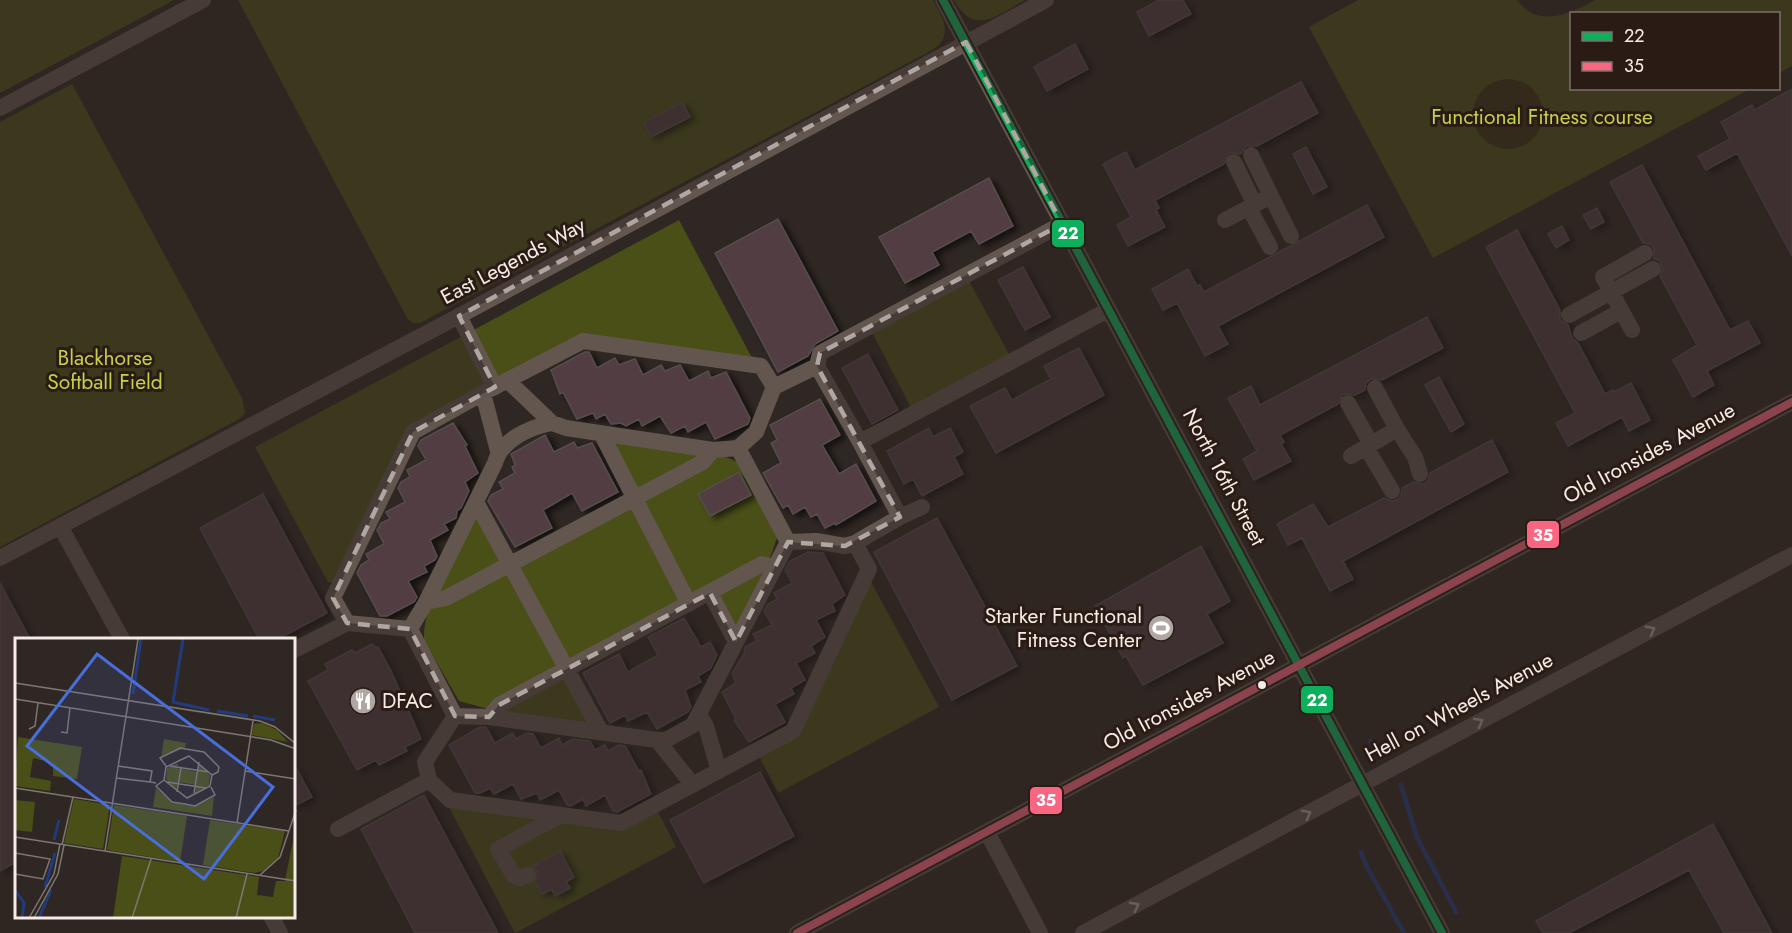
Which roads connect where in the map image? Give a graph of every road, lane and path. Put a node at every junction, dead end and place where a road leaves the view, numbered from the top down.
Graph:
1 (203, 0) edge
2 (943, 0) edge
3 (1046, 0) edge
4 (966, 42) junction
5 (0, 108) edge
6 (1251, 155) dead end
7 (1234, 162) dead end
8 (1271, 196) junction
9 (1252, 206) junction
10 (1225, 220) dead end
11 (1062, 225) junction
12 (1291, 236) dead end
13 (1270, 247) dead end
14 (1645, 253) dead end
15 (1653, 269) dead end
16 (1611, 292) junction
17 (1108, 310) junction
18 (1622, 311) junction
19 (1569, 315) dead end
20 (459, 316) junction
21 (1632, 330) dead end
22 (1581, 333) dead end
23 (817, 366) junction
24 (495, 386) junction
25 (774, 387) junction
26 (1375, 388) dead end
27 (1792, 402) edge
28 (1348, 403) dead end
29 (552, 423) junction
30 (1397, 429) junction
31 (601, 433) junction
32 (860, 442) junction
33 (1369, 446) junction
34 (738, 448) junction
35 (713, 450) junction
36 (498, 451) junction
37 (1351, 456) dead end
38 (1420, 474) dead end
39 (1392, 491) dead end
40 (634, 498) junction
41 (476, 502) junction
42 (922, 507) dead end
43 (900, 517) junction
44 (60, 526) junction
45 (788, 542) junction
46 (855, 543) junction
47 (1792, 555) edge
48 (0, 558) edge
49 (511, 563) junction
50 (774, 567) junction
51 (710, 593) junction
52 (426, 602) junction
53 (689, 604) junction
54 (347, 623) junction
55 (410, 629) junction
56 (121, 638) edge
57 (736, 642) junction
58 (296, 649) edge
59 (1300, 665) junction
60 (567, 669) junction
61 (699, 715) junction
62 (455, 716) junction
63 (489, 717) junction
64 (601, 732) junction
65 (657, 740) junction
66 (719, 771) junction
67 (429, 780) junction
68 (1363, 784) junction
69 (693, 785) junction
70 (561, 815) junction
71 (338, 829) dead end
72 (987, 832) junction
73 (528, 875) dead end
74 (272, 918) edge
75 (280, 933) edge
76 (797, 933) edge
77 (1040, 933) edge
78 (1083, 933) edge
79 (1442, 933) edge

1 - 5 street
2 - 4 street, North 16th Street
3 - 4 street, East Legends Way
4 - 11 street, North 16th Street
4 - 20 street, East Legends Way
6 - 8 street
7 - 9 street
8 - 9 street
8 - 12 street
9 - 10 street
9 - 13 street
11 - 17 street, North 16th Street
11 - 23 street
14 - 16 street
15 - 16 street
16 - 18 street
16 - 19 street
17 - 32 street
17 - 59 street, North 16th Street
18 - 21 street
18 - 22 street
20 - 24 street
20 - 44 street, East Legends Way
23 - 25 street
23 - 32 street
24 - 25 street
24 - 29 street
24 - 36 street
24 - 54 street
25 - 34 street
26 - 30 street
27 - 59 street, Old Ironsides Avenue
28 - 33 street
29 - 31 street
29 - 36 street
30 - 33 street
30 - 38 street
31 - 35 street
31 - 40 street
32 - 43 street
33 - 37 street
33 - 39 street
34 - 35 street
34 - 45 street
35 - 40 street
36 - 41 street
40 - 49 street
40 - 53 street
41 - 49 street
41 - 52 street
42 - 43 street
43 - 46 street
44 - 48 street, East Legends Way
44 - 56 street
45 - 46 street
45 - 50 street
46 - 66 street
68 -> 47 street, Hell on Wheels Avenue
49 - 52 street
49 - 60 street
50 - 51 street
50 - 57 street
51 - 53 street
51 - 57 street
52 - 55 street
53 - 60 street
54 - 55 street
54 - 58 street
55 - 62 street
57 - 61 street
59 - 68 street, North 16th Street
59 - 72 street, Old Ironsides Avenue
60 - 63 street
60 - 64 street
61 - 65 street
61 - 66 street
62 - 63 street
62 - 67 street
63 - 64 street
64 - 65 street
65 - 69 street
66 - 69 street
67 - 70 street
67 - 71 street
78 -> 68 street, Hell on Wheels Avenue
68 - 79 street, North 16th Street
69 - 70 street
70 - 73 street
72 - 76 street, Old Ironsides Avenue
72 - 77 street
74 - 75 street

